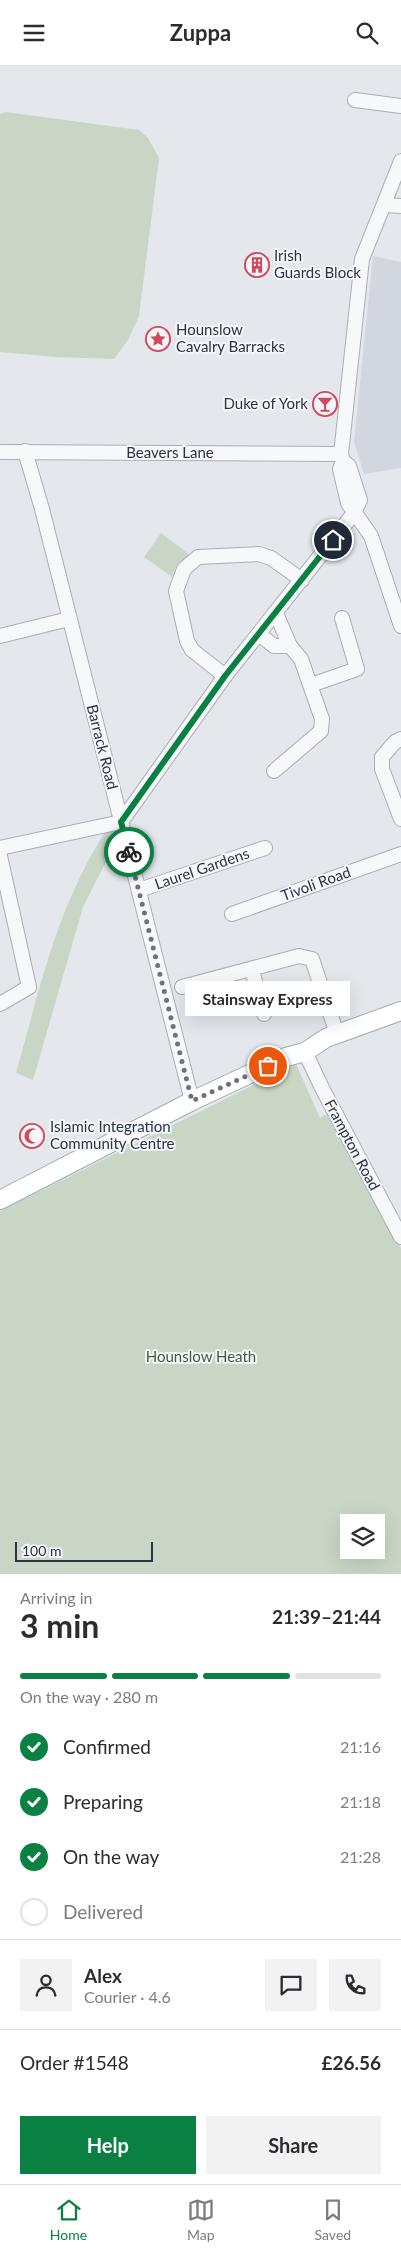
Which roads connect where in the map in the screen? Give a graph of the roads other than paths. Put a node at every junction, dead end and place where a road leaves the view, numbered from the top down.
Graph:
1 (355, 100) dead end
2 (401, 106) edge
3 (401, 161) edge
4 (384, 205) junction
5 (401, 206) edge
6 (25, 451) junction
7 (0, 452) edge
8 (342, 457) junction
9 (354, 513) junction
10 (302, 580) junction
11 (396, 600) edge
12 (276, 613) junction
13 (342, 618) dead end
14 (69, 619) junction
15 (401, 626) edge
16 (259, 634) junction
17 (0, 636) edge
18 (290, 646) junction
19 (225, 676) junction
20 (311, 685) junction
21 (401, 739) edge
22 (274, 771) dead end
23 (401, 819) edge
24 (121, 822) junction
25 (0, 848) edge
26 (265, 848) dead end
27 (401, 854) edge
28 (0, 856) edge
29 (139, 890) junction
30 (232, 914) dead end
31 (252, 970) junction
32 (182, 987) dead end
33 (0, 1005) edge
34 (401, 1011) edge
35 (264, 1014) dead end
36 (337, 1034) junction
37 (305, 1052) junction
38 (192, 1101) junction
39 (0, 1200) edge
40 (401, 1237) edge

1 - 2 street
3 - 4 street
4 - 5 street
4 - 8 street
6 - 7 street, Beavers Lane
6 - 8 street, Beavers Lane
6 - 14 street, Barrack Road
8 - 9 street
9 - 10 street
9 - 11 street
10 - 12 street
10 - 19 street
11 - 15 street
12 - 16 street
12 - 18 street
13 - 20 street
14 - 17 street
14 - 24 street, Barrack Road
16 - 18 street
16 - 19 street
18 - 20 street
19 - 24 street
20 - 22 street
21 - 23 street
24 - 25 street
24 - 29 street, Barrack Road
26 - 29 street, Laurel Gardens
27 - 30 street, Tivoli Road
28 - 33 street
29 - 38 street, Barrack Road
31 - 32 street
31 - 35 street
31 - 36 street
34 - 36 main road
36 - 37 main road
37 - 38 main road
37 - 40 street, Frampton Road
38 - 39 main road

